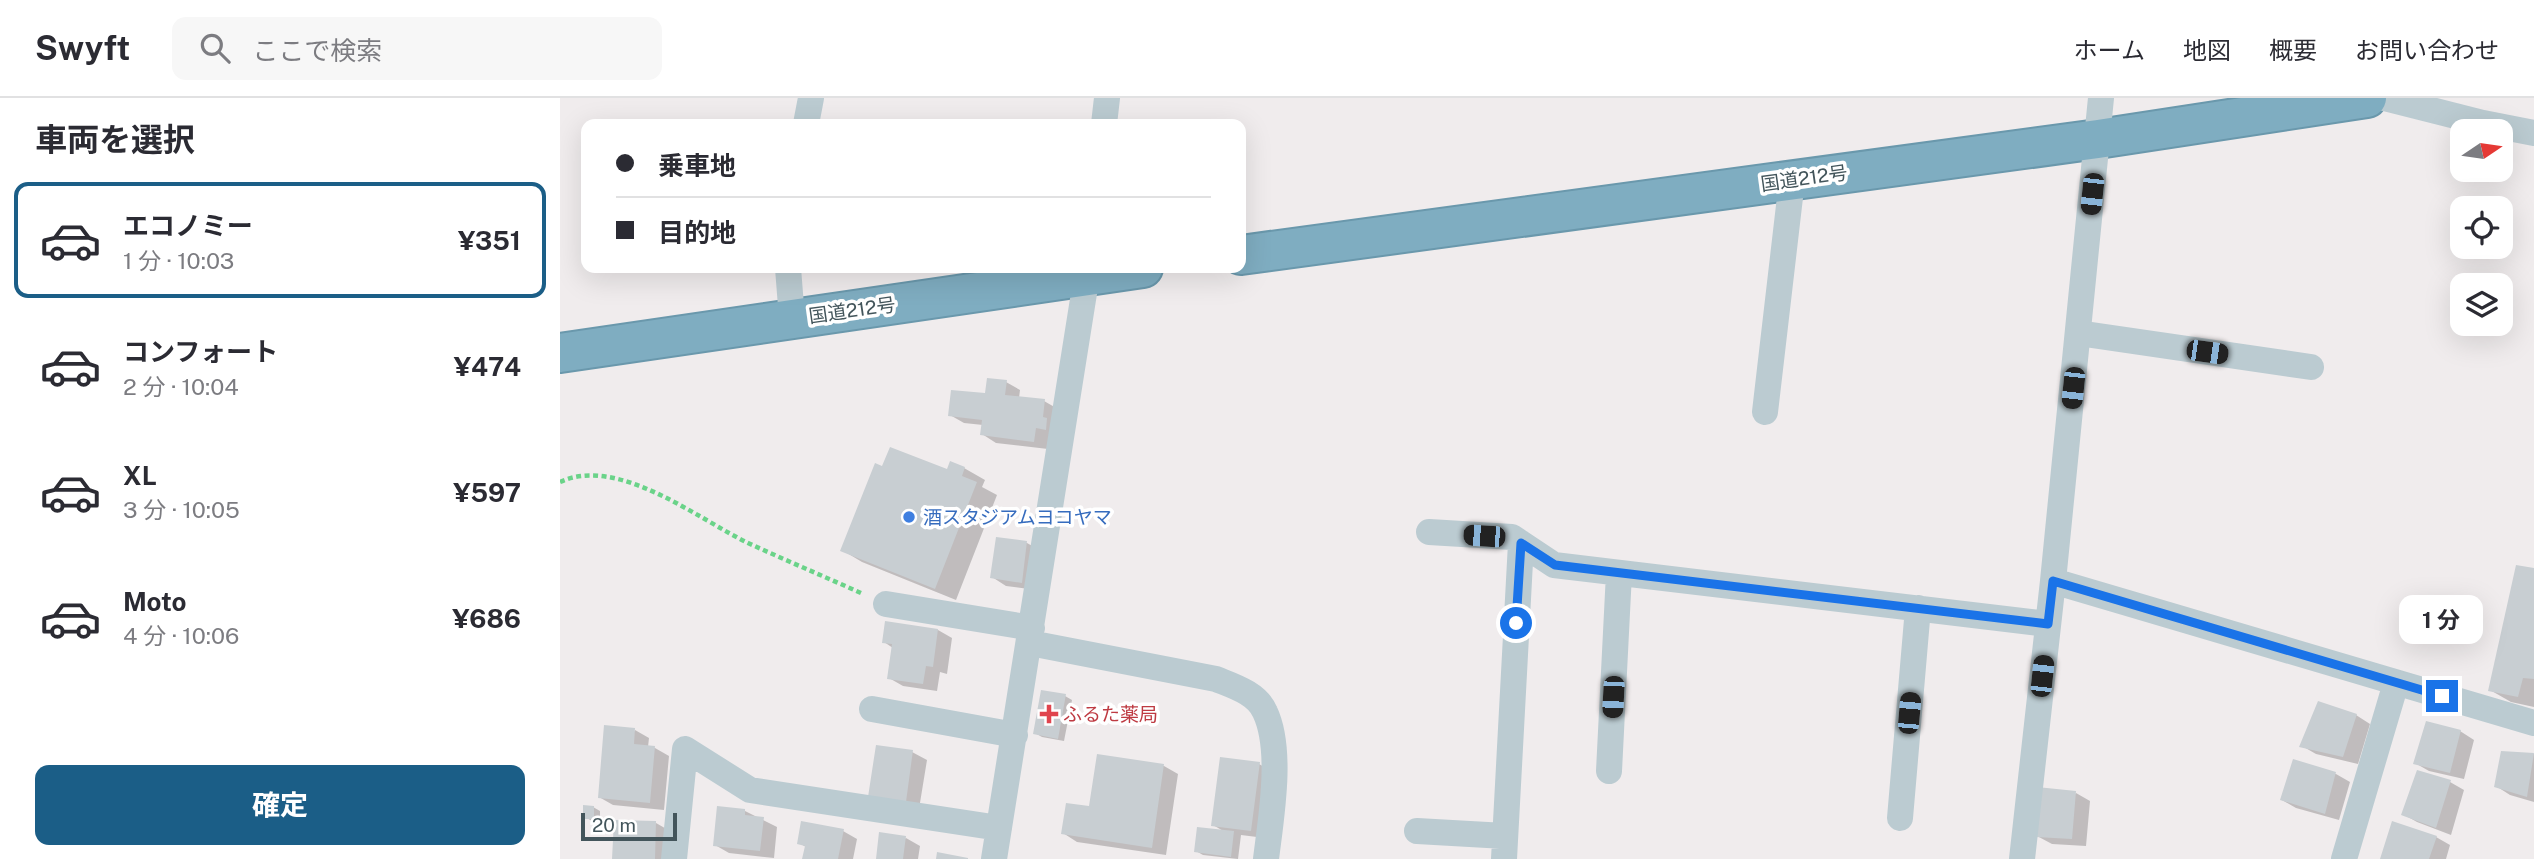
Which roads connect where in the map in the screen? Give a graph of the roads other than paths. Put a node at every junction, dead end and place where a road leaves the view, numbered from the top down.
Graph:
1 (811, 98) edge
2 (1107, 98) edge
3 (2101, 98) edge
4 (2367, 98) edge
5 (2384, 98) edge
6 (807, 119) edge
7 (1105, 119) edge
8 (2534, 133) edge
9 (2098, 139) junction
10 (1791, 180) junction
11 (1246, 254) edge
12 (788, 273) edge
13 (1082, 273) edge
14 (1088, 273) edge
15 (792, 319) junction
16 (2078, 333) junction
17 (560, 353) edge
18 (2311, 367) dead end
19 (1765, 412) dead end
20 (1429, 532) dead end
21 (1521, 543) junction
22 (1619, 573) junction
23 (2053, 581) junction
24 (886, 604) road end
25 (1918, 608) junction
26 (2048, 624) junction
27 (1031, 635) junction
28 (2396, 683) junction
29 (872, 709) dead end
30 (2534, 723) edge
31 (1014, 735) junction
32 (1609, 771) dead end
33 (1900, 818) dead end
34 (999, 828) junction
35 (1417, 831) dead end
36 (1505, 847) edge
37 (674, 859) edge
38 (994, 859) edge
39 (1266, 859) edge
40 (2022, 859) edge
41 (2344, 859) edge

1 - 6 street
2 - 7 street
3 - 9 street
4 - 9 highway, 国道212号
5 - 8 street
9 - 10 highway, 国道212号
9 - 16 street
10 - 11 highway, 国道212号
10 - 19 street
12 - 15 street
13 - 15 highway, 国道212号
14 - 27 street
15 - 17 highway, 国道212号
16 - 18 street
16 - 23 street
20 - 21 street
21 - 22 street
21 - 36 street
22 - 25 street
22 - 32 street
23 - 26 street
23 - 28 street
24 - 27 street
25 - 26 street
25 - 33 street
26 - 40 street
27 - 31 street
27 - 39 street
28 - 30 street
28 - 41 street
29 - 31 street
31 - 34 street
34 - 37 street
34 - 38 street
35 - 36 street

